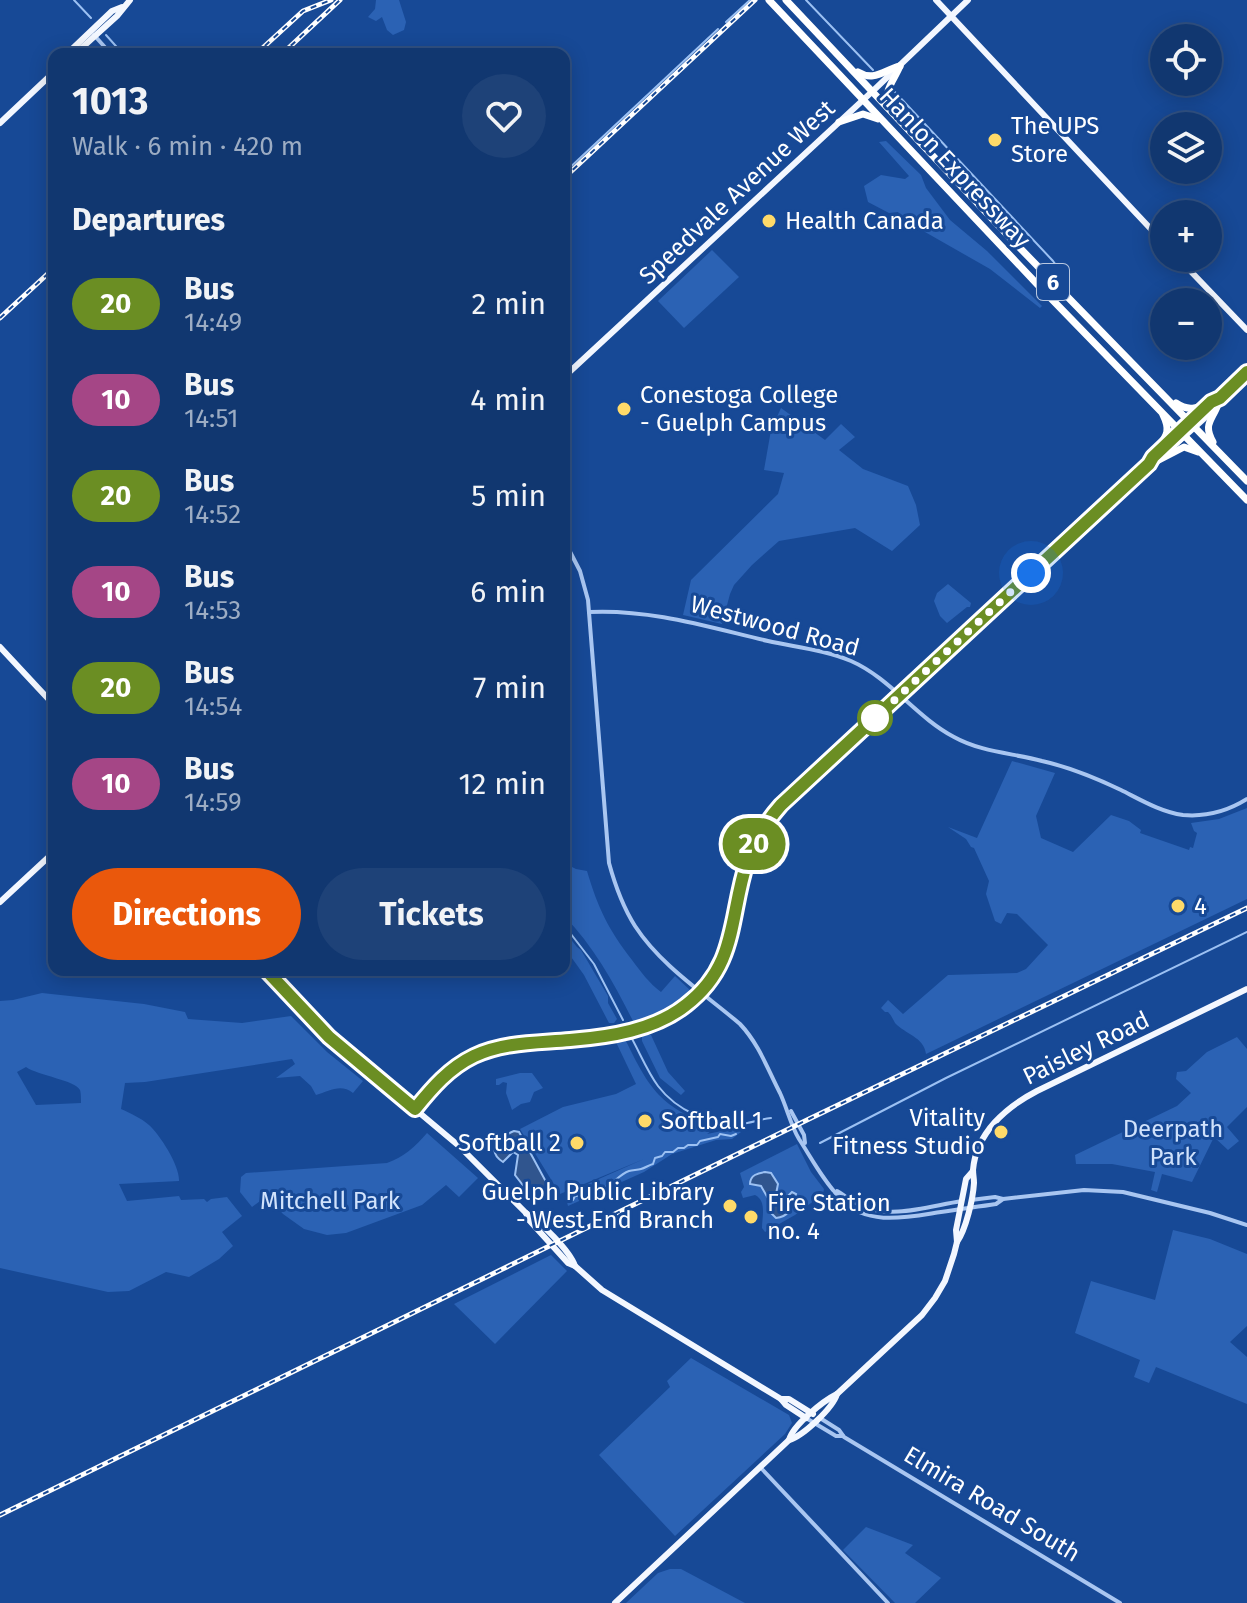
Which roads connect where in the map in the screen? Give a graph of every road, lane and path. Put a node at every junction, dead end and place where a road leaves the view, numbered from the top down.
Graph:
1 (130, 0) edge
2 (769, 0) edge
3 (786, 0) edge
4 (936, 0) edge
5 (968, 0) edge
6 (951, 16) junction
7 (92, 34) junction
8 (76, 48) edge
9 (80, 48) edge
10 (105, 48) edge
11 (900, 66) junction
12 (851, 67) junction
13 (48, 78) edge
14 (872, 92) junction
15 (863, 100) junction
16 (895, 116) junction
17 (881, 120) junction
18 (839, 122) junction
19 (0, 123) edge
20 (1150, 228) edge
21 (1191, 272) edge
22 (1247, 330) edge
23 (570, 371) edge
24 (1247, 373) edge
25 (1162, 393) junction
26 (1216, 402) junction
27 (1160, 409) junction
28 (1192, 424) junction
29 (1183, 433) junction
30 (1217, 448) junction
31 (1205, 457) junction
32 (1153, 461) junction
33 (1247, 481) edge
34 (1247, 500) edge
35 (570, 552) edge
36 (589, 612) junction
37 (0, 647) edge
38 (899, 695) junction
39 (48, 699) edge
40 (1247, 799) edge
41 (48, 858) edge
42 (0, 902) edge
43 (272, 976) edge
44 (1247, 989) edge
45 (701, 991) junction
46 (415, 1109) junction
47 (973, 1171) junction
48 (969, 1204) junction
49 (960, 1206) junction
50 (1247, 1225) edge
51 (957, 1242) junction
52 (837, 1394) junction
53 (809, 1416) junction
54 (816, 1420) junction
55 (789, 1440) junction
56 (760, 1467) junction
57 (615, 1603) edge
58 (888, 1603) edge
59 (1120, 1603) edge

1 - 7 main road
2 - 15 highway, Hanlon Expressway / 6
3 - 12 highway, Hanlon Expressway / 6
4 - 6 main road
5 - 6 main road, Speedvale Avenue West
6 - 11 main road, Speedvale Avenue West
6 - 20 main road
7 - 8 main road
7 - 9 main road
7 - 10 street
11 - 12 highway
11 - 14 main road, Speedvale Avenue West
11 - 16 highway
12 - 14 highway, Hanlon Expressway / 6
13 - 19 main road
14 - 15 main road, Speedvale Avenue West
14 - 16 highway, Hanlon Expressway / 6
15 - 17 highway, Hanlon Expressway / 6
15 - 18 main road, Speedvale Avenue West
16 - 25 highway, Hanlon Expressway / 6
17 - 18 highway
17 - 27 highway, Hanlon Expressway / 6
18 - 23 main road, Speedvale Avenue West
21 - 22 main road
24 - 26 main road
25 - 26 highway
25 - 28 highway, Hanlon Expressway / 6
26 - 28 main road
26 - 30 highway
27 - 29 highway, Hanlon Expressway / 6
27 - 32 highway
28 - 29 main road
28 - 30 highway, Hanlon Expressway / 6
29 - 31 highway, Hanlon Expressway / 6
29 - 32 main road
30 - 33 highway, Hanlon Expressway / 6
31 - 32 highway
31 - 34 highway, Hanlon Expressway / 6
32 - 38 main road
35 - 36 street
36 - 38 street, Westwood Road
36 - 45 street
37 - 39 main road
38 - 40 street, Westwood Road
38 - 45 street
41 - 42 main road
43 - 46 main road, Elmira Road South
44 - 47 main road, Paisley Road
45 - 46 street
45 - 49 street
46 - 53 main road, Elmira Road South
47 - 48 main road, Paisley Road
47 - 49 main road, Paisley Road
48 - 49 street
48 - 50 street
48 - 51 main road, Paisley Road
49 - 51 main road, Paisley Road
51 - 52 main road, Paisley Road
52 - 53 main road, Paisley Road
52 - 54 main road, Paisley Road
53 - 54 main road, Elmira Road South
53 - 55 main road, Paisley Road
54 - 55 main road, Paisley Road
54 - 59 street, Elmira Road South
55 - 56 main road, Paisley Road
56 - 57 main road, Paisley Road
56 - 58 street

